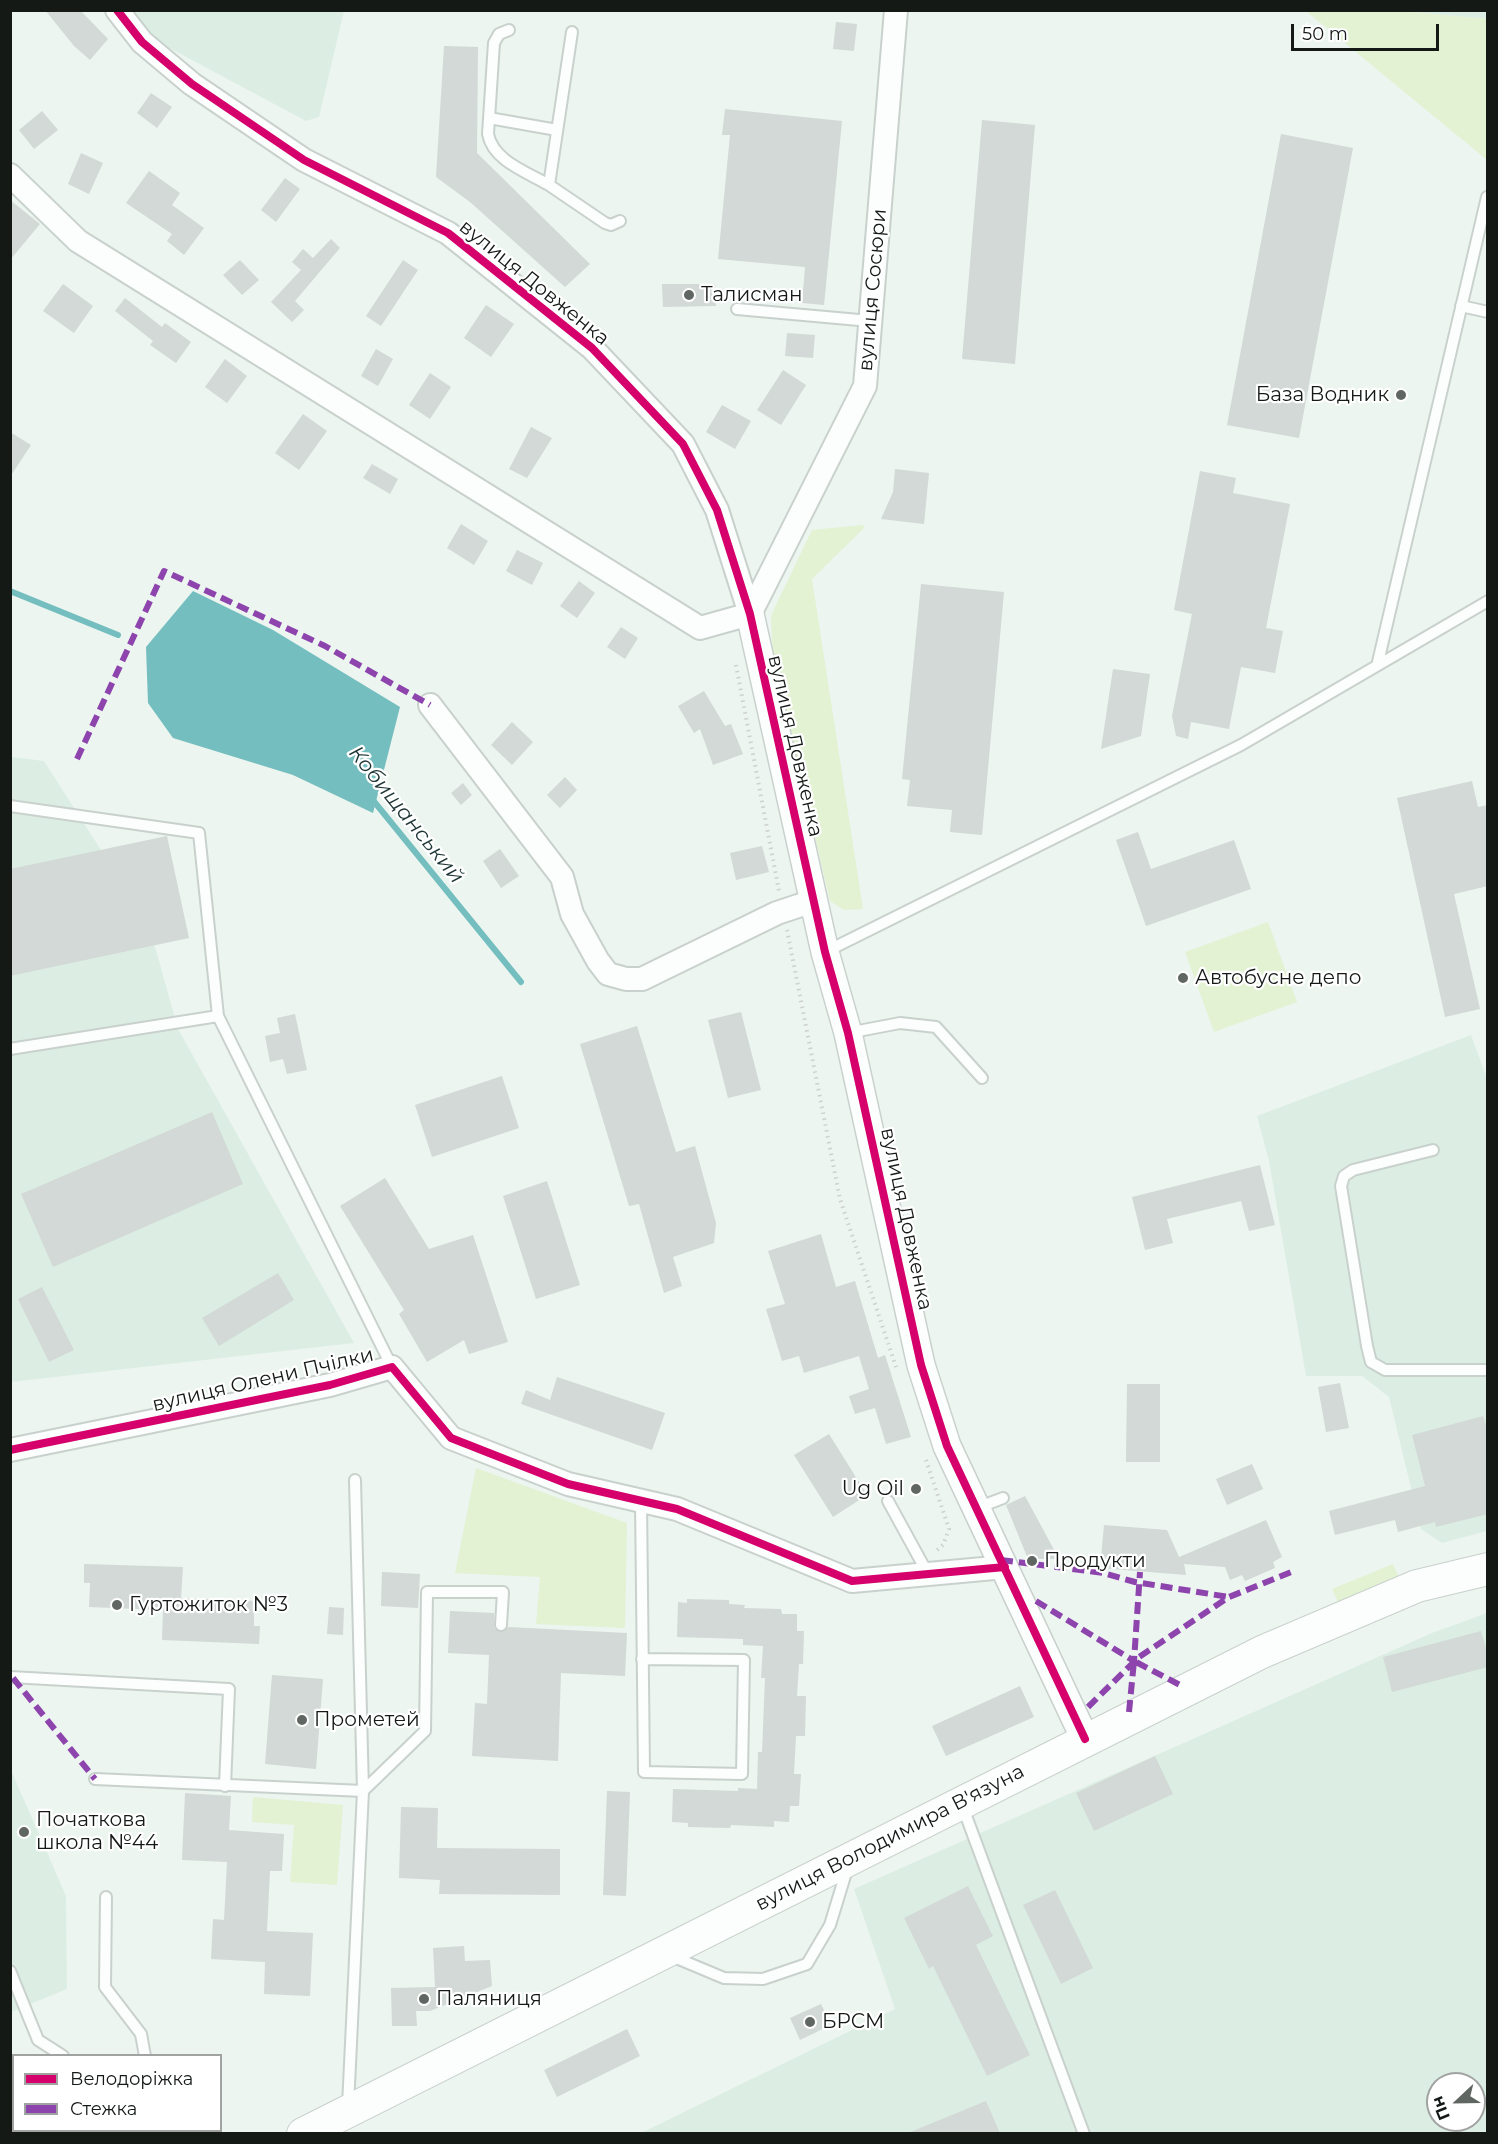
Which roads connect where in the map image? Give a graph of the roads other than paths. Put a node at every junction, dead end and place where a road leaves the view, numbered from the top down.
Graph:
1 (117, 10) edge
2 (896, 10) edge
3 (509, 30) dead end
4 (572, 32) dead end
5 (489, 118) junction
6 (557, 130) junction
7 (10, 175) edge
8 (549, 185) junction
9 (1487, 197) edge
10 (620, 221) dead end
11 (1461, 306) junction
12 (737, 309) dead end
13 (1488, 312) edge
14 (870, 321) junction
15 (1488, 601) edge
16 (750, 614) junction
17 (1378, 662) junction
18 (429, 705) dead end
19 (10, 806) edge
20 (813, 901) junction
21 (825, 952) junction
22 (218, 1016) junction
23 (848, 1033) junction
24 (10, 1049) edge
25 (982, 1078) dead end
26 (1433, 1150) dead end
27 (392, 1367) junction
28 (1488, 1371) edge
29 (10, 1450) edge
30 (355, 1480) dead end
31 (1003, 1498) dead end
32 (641, 1500) junction
33 (888, 1501) dead end
34 (977, 1508) junction
35 (1005, 1567) junction
36 (1488, 1569) edge
37 (928, 1574) junction
38 (501, 1625) dead end
39 (642, 1659) junction
40 (10, 1677) edge
41 (1085, 1739) junction
42 (94, 1779) dead end
43 (225, 1785) junction
44 (363, 1791) junction
45 (961, 1802) junction
46 (851, 1858) junction
47 (105, 1897) dead end
48 (663, 1953) junction
49 (10, 1971) edge
50 (61, 2054) edge
51 (145, 2054) edge
52 (348, 2112) junction
53 (303, 2133) edge
54 (1084, 2133) edge

1 - 16 street, вулиця Довженка
2 - 14 street, вулиця Сосюри
3 - 5 lane
4 - 6 lane
5 - 6 lane
5 - 8 lane
6 - 8 lane
7 - 16 street
8 - 10 lane
9 - 11 lane
11 - 13 lane
11 - 17 lane
12 - 14 lane
14 - 16 street, вулиця Сосюри
15 - 17 lane
16 - 20 street, вулиця Довженка
17 - 21 lane
18 - 20 street
19 - 22 lane
20 - 21 street, вулиця Довженка
21 - 23 street, вулиця Довженка
22 - 24 lane
22 - 27 lane
23 - 25 lane
23 - 34 street, вулиця Довженка
26 - 28 lane
27 - 29 street, вулиця Олени Пчілки
27 - 32 street, вулиця Олени Пчілки
30 - 44 lane
31 - 34 lane
32 - 37 street, вулиця Олени Пчілки
32 - 39 lane
33 - 37 lane
34 - 35 street, вулиця Довженка
35 - 37 street, вулиця Олени Пчілки
35 - 41 street, вулиця Довженка
36 - 41 main road, вулиця Володимира В'язуна
38 - 44 lane
39 - 39 lane
40 - 43 lane
41 - 45 main road, вулиця Володимира В'язуна
42 - 43 lane
43 - 44 lane
44 - 52 lane
45 - 46 main road, вулиця Володимира В'язуна
45 - 54 lane
46 - 48 main road, вулиця Володимира В'язуна
46 - 48 lane
47 - 51 lane
48 - 52 main road, вулиця Володимира В'язуна
49 - 50 lane
52 - 53 main road, вулиця Володимира В'язуна

